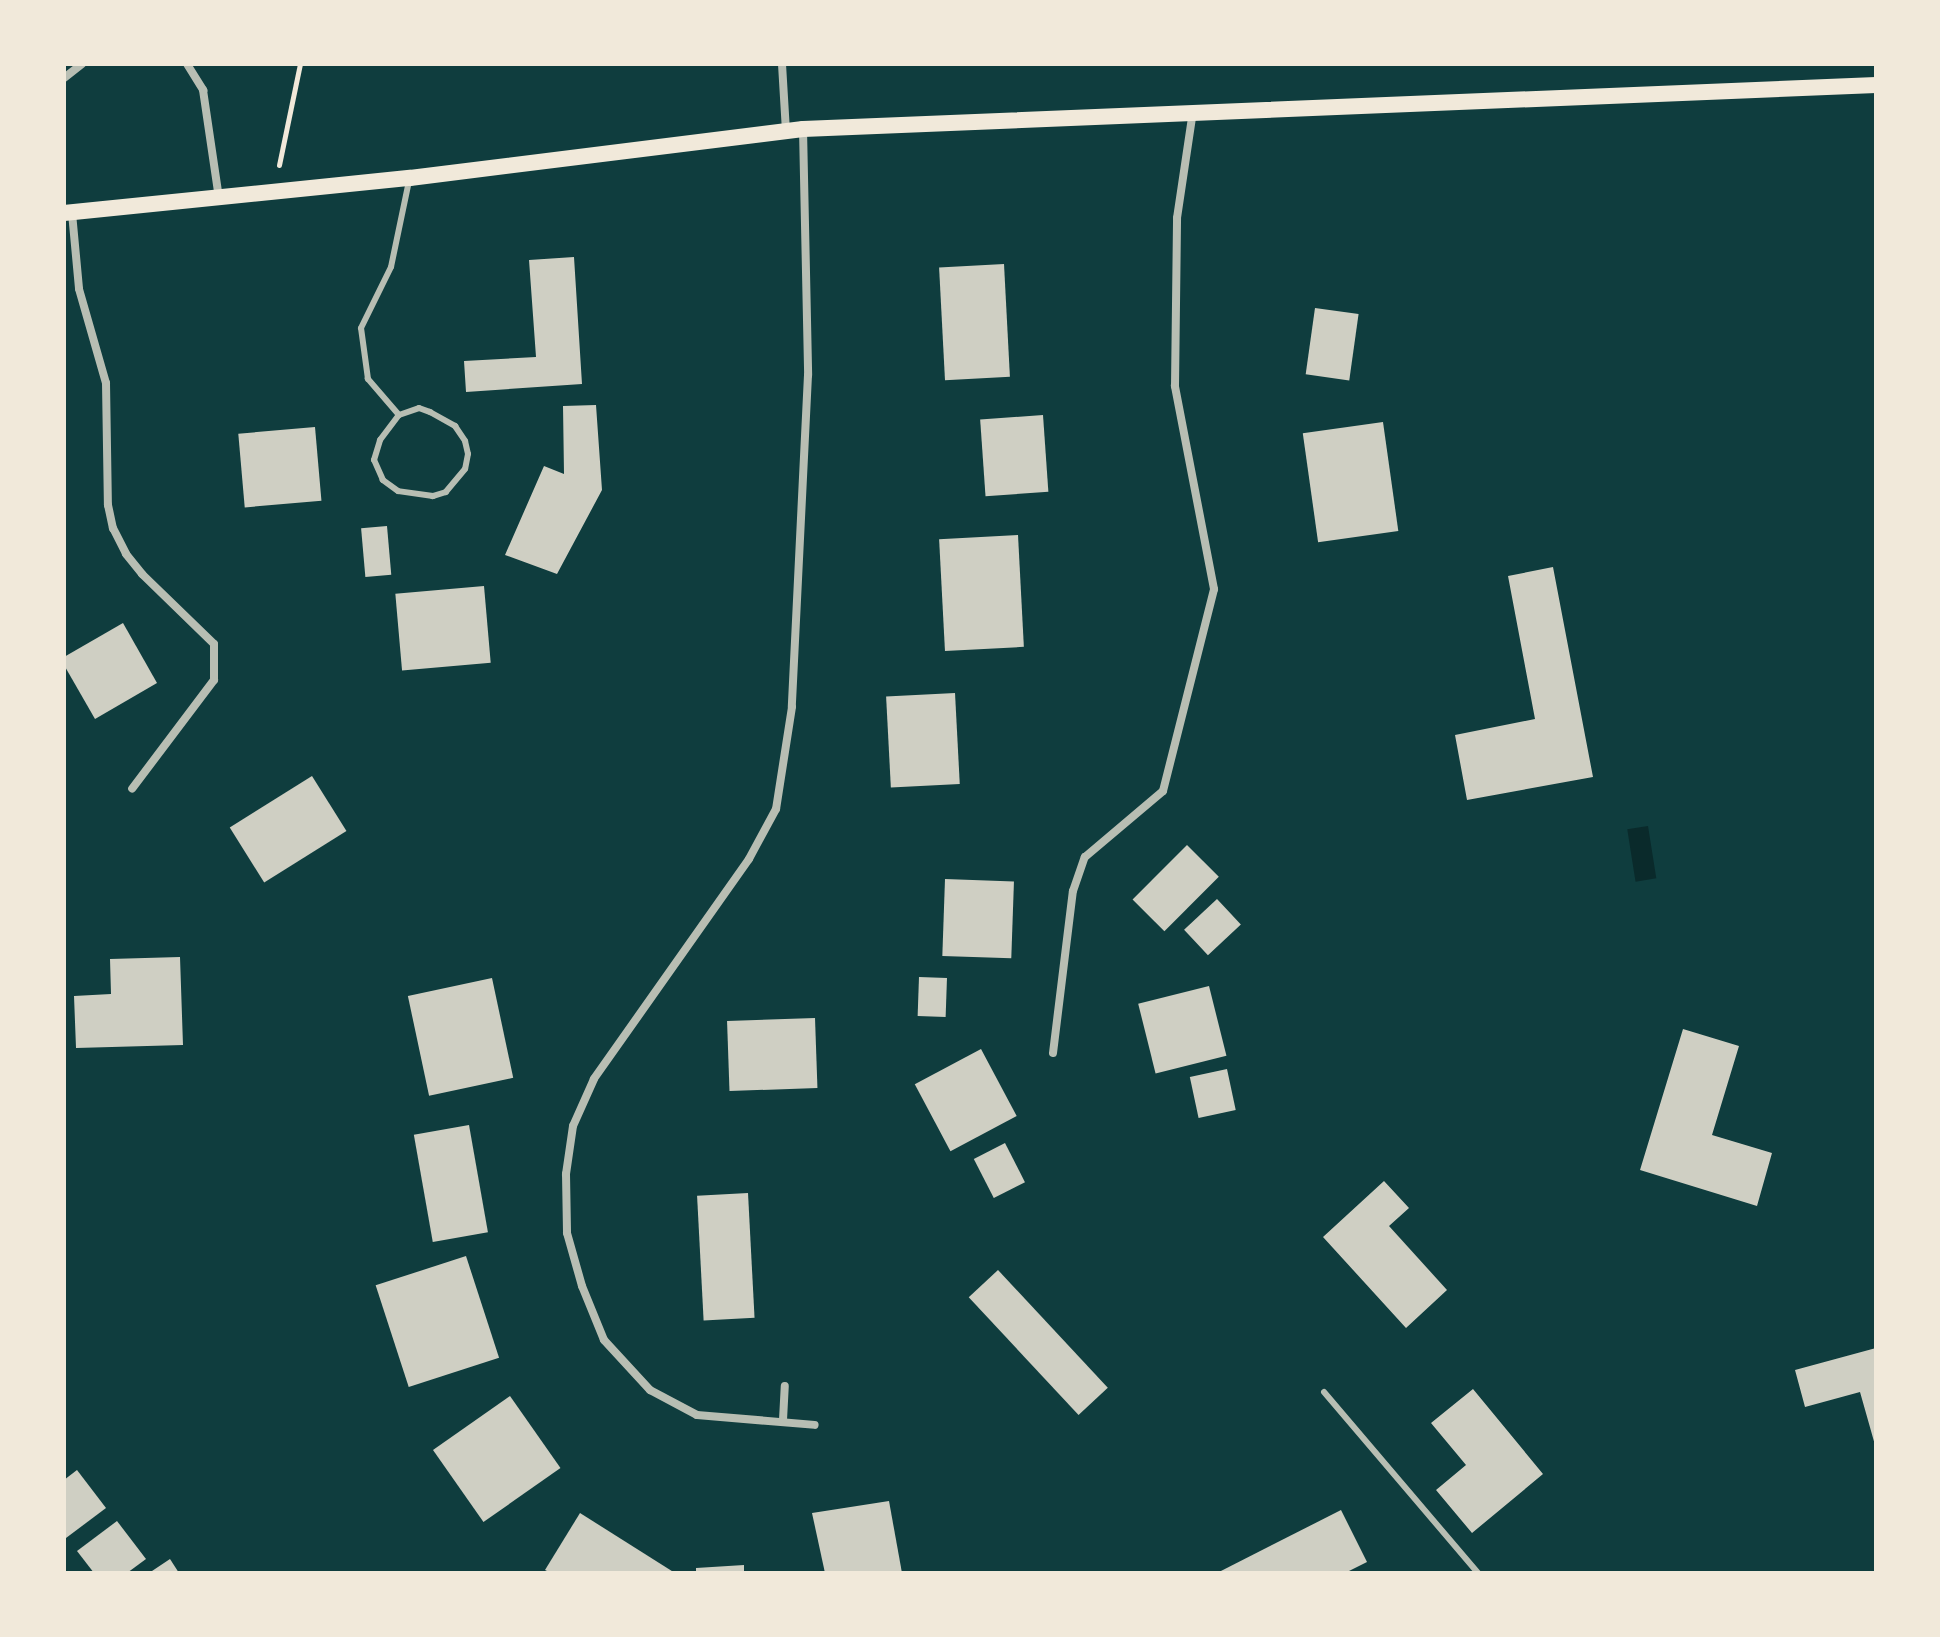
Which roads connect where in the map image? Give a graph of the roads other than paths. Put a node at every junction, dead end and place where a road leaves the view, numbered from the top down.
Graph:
1 (82, 64) edge
2 (187, 64) edge
3 (782, 64) edge
4 (64, 78) edge
5 (1876, 85) edge
6 (1193, 111) junction
7 (803, 129) junction
8 (786, 131) junction
9 (410, 178) junction
10 (219, 199) junction
11 (68, 212) edge
12 (399, 415) junction
13 (132, 789) dead end
14 (1053, 1053) dead end
15 (785, 1386) dead end
16 (1324, 1392) dead end
17 (783, 1420) junction
18 (815, 1425) dead end
19 (1478, 1573) edge

1 - 4 street
2 - 10 street
3 - 8 street
5 - 6 main road
6 - 7 main road
6 - 14 street
7 - 8 main road
7 - 17 street
8 - 9 main road
9 - 10 main road
9 - 12 lane
10 - 11 main road
11 - 13 street
12 - 12 lane
15 - 17 street
16 - 19 lane
17 - 18 street

